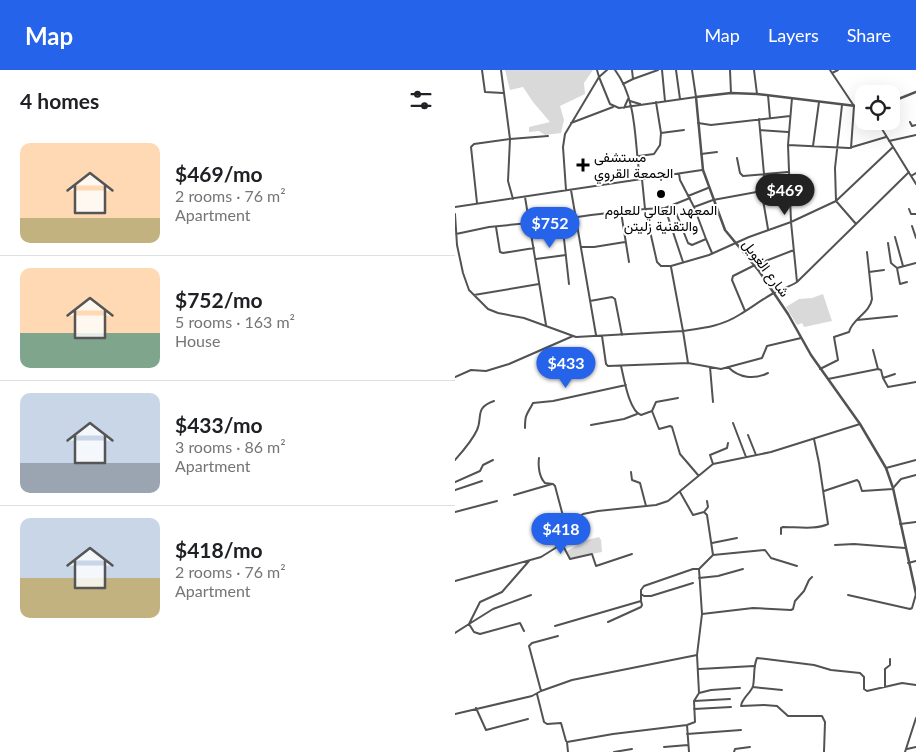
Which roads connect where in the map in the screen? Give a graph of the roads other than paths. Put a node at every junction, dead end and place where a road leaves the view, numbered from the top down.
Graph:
1 (482, 70) edge
2 (501, 70) edge
3 (597, 70) edge
4 (607, 70) edge
5 (632, 70) edge
6 (658, 70) edge
7 (662, 70) edge
8 (676, 70) edge
9 (692, 70) edge
10 (730, 70) edge
11 (755, 70) edge
12 (830, 70) edge
13 (838, 70) edge
14 (615, 71) edge
15 (832, 73) junction
16 (599, 77) junction
17 (633, 79) junction
18 (623, 84) junction
19 (916, 92) edge
20 (504, 93) junction
21 (731, 93) junction
22 (757, 94) junction
23 (768, 95) junction
24 (696, 97) junction
25 (792, 98) junction
26 (900, 98) edge
27 (628, 99) junction
28 (680, 99) junction
29 (665, 101) junction
30 (656, 102) junction
31 (819, 102) junction
32 (642, 105) junction
33 (842, 105) junction
34 (853, 106) junction
35 (614, 107) junction
36 (631, 107) junction
37 (624, 108) junction
38 (790, 116) junction
39 (770, 118) junction
40 (759, 119) junction
41 (571, 122) junction
42 (910, 122) dead end
43 (699, 123) junction
44 (916, 126) edge
45 (684, 130) dead end
46 (760, 130) junction
47 (882, 130) edge
48 (788, 132) junction
49 (661, 133) junction
50 (549, 136) dead end
51 (916, 136) edge
52 (886, 137) junction
53 (510, 139) junction
54 (889, 141) junction
55 (788, 145) junction
56 (813, 146) junction
57 (893, 147) junction
58 (836, 148) junction
59 (851, 148) junction
60 (717, 152) dead end
61 (701, 154) junction
62 (638, 156) junction
63 (737, 158) dead end
64 (703, 170) junction
65 (789, 172) junction
66 (909, 172) junction
67 (916, 173) edge
68 (679, 174) junction
69 (764, 174) junction
70 (911, 176) junction
71 (641, 179) junction
72 (916, 184) edge
73 (708, 188) junction
74 (571, 190) junction
75 (566, 191) junction
76 (763, 191) junction
77 (525, 197) junction
78 (689, 197) junction
79 (513, 199) junction
80 (713, 200) junction
81 (836, 201) junction
82 (477, 203) junction
83 (673, 205) junction
84 (455, 207) edge
85 (694, 207) junction
86 (665, 208) junction
87 (909, 208) dead end
88 (645, 209) junction
89 (621, 212) junction
90 (455, 214) edge
91 (916, 214) edge
92 (576, 217) junction
93 (791, 222) junction
94 (529, 223) junction
95 (856, 224) junction
96 (912, 226) dead end
97 (496, 227) junction
98 (768, 230) junction
99 (456, 234) junction
100 (895, 236) dead end
101 (916, 238) edge
102 (706, 239) junction
103 (625, 242) junction
104 (735, 243) junction
105 (888, 243) dead end
106 (581, 246) junction
107 (534, 248) junction
108 (794, 250) junction
109 (867, 252) dead end
110 (712, 254) junction
111 (566, 255) junction
112 (536, 259) junction
113 (629, 262) dead end
114 (683, 263) junction
115 (916, 263) edge
116 (755, 265) junction
117 (671, 266) junction
118 (903, 266) junction
119 (897, 268) junction
120 (883, 270) dead end
121 (869, 272) junction
122 (797, 282) junction
123 (907, 282) dead end
124 (539, 284) junction
125 (569, 284) dead end
126 (774, 293) junction
127 (474, 295) junction
128 (590, 301) junction
129 (745, 311) junction
130 (897, 316) dead end
131 (857, 320) junction
132 (546, 325) junction
133 (683, 331) junction
134 (622, 335) junction
135 (573, 336) junction
136 (597, 336) junction
137 (603, 336) junction
138 (801, 338) junction
139 (873, 350) dead end
140 (688, 363) junction
141 (621, 366) junction
142 (710, 367) junction
143 (729, 368) junction
144 (820, 369) junction
145 (878, 369) junction
146 (768, 373) dead end
147 (895, 374) dead end
148 (455, 377) edge
149 (883, 378) junction
150 (828, 379) junction
151 (916, 382) edge
152 (626, 385) junction
153 (678, 398) dead end
154 (495, 401) dead end
155 (713, 402) dead end
156 (652, 411) junction
157 (637, 414) junction
158 (733, 423) dead end
159 (860, 424) junction
160 (591, 425) dead end
161 (525, 428) dead end
162 (748, 435) dead end
163 (814, 439) junction
164 (728, 443) dead end
165 (756, 455) junction
166 (746, 457) junction
167 (539, 458) dead end
168 (455, 460) edge
169 (493, 460) dead end
170 (916, 460) edge
171 (713, 464) junction
172 (885, 468) junction
173 (631, 472) dead end
174 (698, 475) junction
175 (916, 476) edge
176 (482, 481) dead end
177 (455, 482) edge
178 (553, 484) junction
179 (893, 488) junction
180 (455, 490) edge
181 (823, 490) junction
182 (680, 492) junction
183 (514, 495) dead end
184 (497, 501) dead end
185 (707, 501) dead end
186 (646, 506) junction
187 (455, 512) edge
188 (704, 512) junction
189 (572, 522) junction
190 (916, 522) edge
191 (901, 524) junction
192 (781, 534) dead end
193 (737, 538) dead end
194 (561, 542) junction
195 (712, 543) junction
196 (835, 545) dead end
197 (905, 548) junction
198 (632, 554) dead end
199 (713, 555) junction
200 (529, 561) junction
201 (916, 561) edge
202 (908, 563) junction
203 (797, 566) dead end
204 (699, 569) junction
205 (743, 569) dead end
206 (812, 577) dead end
207 (699, 578) junction
208 (455, 581) edge
209 (693, 583) dead end
210 (531, 594) dead end
211 (641, 594) junction
212 (916, 594) edge
213 (848, 595) dead end
214 (641, 600) junction
215 (702, 614) junction
216 (608, 622) dead end
217 (469, 624) junction
218 (555, 626) dead end
219 (524, 631) dead end
220 (455, 633) edge
221 (558, 636) dead end
222 (697, 655) junction
223 (890, 659) dead end
224 (754, 666) junction
225 (698, 669) junction
226 (916, 685) edge
227 (753, 687) junction
228 (885, 687) junction
229 (740, 688) dead end
230 (782, 690) dead end
231 (541, 691) junction
232 (699, 692) junction
233 (537, 694) junction
234 (730, 699) dead end
235 (694, 701) junction
236 (731, 707) dead end
237 (476, 708) junction
238 (694, 709) junction
239 (455, 714) edge
240 (916, 718) edge
241 (528, 719) dead end
242 (687, 725) junction
243 (741, 730) dead end
244 (687, 734) junction
245 (567, 742) junction
246 (688, 744) junction
247 (663, 747) dead end
248 (750, 747) dead end
249 (916, 747) edge
250 (907, 748) junction
251 (632, 749) dead end
252 (568, 752) edge
253 (614, 752) edge
254 (689, 752) edge
255 (734, 752) edge
256 (824, 752) edge
257 (905, 752) edge

1 - 20 street
2 - 20 street
3 - 16 street
4 - 16 street
5 - 17 street
6 - 17 street
7 - 29 street
8 - 28 street
9 - 24 street
10 - 21 street
11 - 22 street
12 - 15 street
13 - 15 street
14 - 18 street
15 - 34 street
16 - 35 street
16 - 41 street
17 - 18 street
18 - 27 street
19 - 26 street
20 - 53 street
21 - 22 street
21 - 24 street
22 - 23 street
23 - 25 street
23 - 39 street
24 - 28 street
24 - 43 street, شارع الغويل
25 - 31 street
25 - 38 street
27 - 32 street
27 - 36 street
27 - 37 street
28 - 29 street
29 - 30 street
30 - 32 street
30 - 49 street
31 - 33 street
31 - 56 street
32 - 36 street
33 - 34 street
33 - 58 street
34 - 59 street
35 - 37 street
35 - 41 street
36 - 37 street
36 - 62 street
38 - 39 street
38 - 48 street
39 - 40 street
40 - 43 street
40 - 46 street
41 - 75 street
42 - 44 street
43 - 61 street, شارع الغويل
45 - 49 street
46 - 48 street
46 - 69 street
47 - 52 street
48 - 55 street
49 - 62 street
50 - 53 street
51 - 54 street
52 - 54 street
52 - 59 street
53 - 79 street
53 - 82 street
54 - 57 street
55 - 56 street
55 - 65 street
56 - 58 street
57 - 66 street
57 - 81 street
58 - 59 street
58 - 81 street
60 - 61 street
61 - 64 street, شارع الغويل
62 - 71 street
63 - 69 street
64 - 68 street
64 - 73 street, شارع الغويل
65 - 69 street
65 - 93 street
66 - 70 street
66 - 95 street
67 - 70 street
68 - 71 street
68 - 78 street
69 - 76 street
70 - 72 street
71 - 74 street
71 - 88 street
73 - 78 street
73 - 80 street, شارع الغويل
74 - 75 street
74 - 92 street
75 - 77 street
76 - 80 street
76 - 98 street
77 - 79 street
77 - 94 street
78 - 83 street
78 - 85 street
79 - 82 street
80 - 85 street
80 - 104 street, شارع الغويل
81 - 93 street
81 - 95 street
82 - 84 street
83 - 86 street
83 - 102 street
85 - 102 street
86 - 88 street
86 - 114 street
87 - 91 street
88 - 89 street
88 - 117 street
89 - 92 street
89 - 103 street
90 - 99 street
92 - 106 street
92 - 111 street
93 - 98 street
93 - 108 street
94 - 97 street
94 - 107 street
95 - 122 street
96 - 101 street
97 - 99 street
97 - 107 street
98 - 104 street
99 - 127 street
100 - 118 street
102 - 110 street
103 - 106 street
103 - 113 street
104 - 110 street
104 - 116 street, شارع الغويل
105 - 119 street
106 - 128 street
107 - 112 street
108 - 116 street
108 - 122 street
109 - 121 street
110 - 114 street
111 - 112 street
111 - 125 street
112 - 124 street
114 - 117 street
115 - 118 street
116 - 126 street, شارع الغويل
116 - 129 street
117 - 133 street
118 - 119 street
119 - 123 street
120 - 121 street
121 - 131 street
122 - 126 street
124 - 127 street
124 - 132 street
126 - 129 street
126 - 138 street, شارع الغويل
127 - 132 street
128 - 134 street
128 - 136 street
129 - 133 street
130 - 131 street
131 - 144 street
132 - 135 street
133 - 134 street
133 - 140 street
134 - 137 street
135 - 136 street
135 - 148 street
136 - 137 street
137 - 141 street
138 - 143 street
138 - 144 street, شارع الغويل
139 - 145 street
140 - 141 street
140 - 142 street
141 - 152 street
142 - 143 street
142 - 155 street
143 - 146 street
144 - 150 street, شارع الغويل
145 - 149 street
145 - 150 street
147 - 149 street
149 - 151 street
150 - 159 street, شارع الغويل
152 - 157 street
152 - 161 street
153 - 156 street
154 - 168 street
156 - 157 street
156 - 174 street
157 - 160 street
158 - 166 street
159 - 163 street
159 - 172 street, شارع الغويل
162 - 165 street
163 - 165 street
163 - 181 street
164 - 171 street
165 - 166 street
166 - 171 street
167 - 178 street
169 - 177 street
170 - 172 street
171 - 174 street
172 - 179 street, شارع الغويل
173 - 186 street
174 - 182 street
175 - 179 street
176 - 180 street
178 - 183 street
178 - 189 street
179 - 181 street
179 - 191 street, شارع الغويل
181 - 192 street
182 - 186 street
182 - 188 street
184 - 187 street
185 - 188 street
186 - 189 street
188 - 195 street
189 - 194 street
190 - 191 street
191 - 197 street, شارع الغويل
193 - 195 street
194 - 198 street
194 - 200 street
195 - 199 street
196 - 197 street
197 - 202 street, شارع الغويل
199 - 203 street
199 - 204 street
200 - 208 street
200 - 217 street
201 - 202 street
202 - 212 street, شارع الغويل
204 - 207 street
204 - 211 street
205 - 207 street
206 - 215 street
207 - 215 street
209 - 211 street
210 - 217 street
211 - 214 street
212 - 213 street
214 - 216 street
214 - 218 street
215 - 222 street
217 - 219 street
217 - 220 street
221 - 231 street
222 - 225 street
222 - 231 street
223 - 228 street
224 - 225 street
224 - 227 street
224 - 228 street
225 - 232 street
226 - 228 street
227 - 230 street
227 - 256 street
229 - 232 street
231 - 233 street
232 - 235 street
233 - 237 street
233 - 245 street
234 - 235 street
235 - 238 street
236 - 238 street
237 - 239 street
237 - 241 street
238 - 242 street
240 - 250 street
242 - 244 street
242 - 245 street
243 - 244 street
244 - 246 street
245 - 252 street
246 - 247 street
246 - 254 street
248 - 255 street
249 - 250 street
250 - 257 street
251 - 253 street

